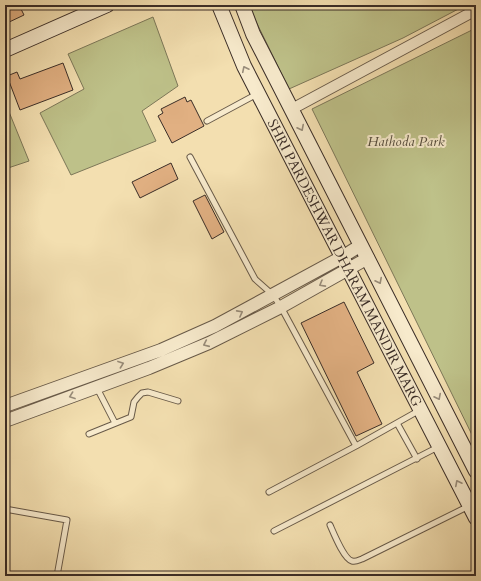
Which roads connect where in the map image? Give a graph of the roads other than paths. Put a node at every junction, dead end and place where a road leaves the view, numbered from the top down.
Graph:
1 (106, 5) edge
2 (219, 5) edge
3 (242, 5) edge
4 (90, 8) edge
5 (476, 10) edge
6 (5, 50) edge
7 (258, 94) junction
8 (292, 109) junction
9 (207, 122) dead end
10 (190, 157) dead end
11 (361, 245) junction
12 (368, 258) junction
13 (345, 264) junction
14 (273, 295) junction
15 (281, 307) junction
16 (96, 387) junction
17 (178, 401) dead end
18 (5, 406) edge
19 (420, 410) junction
20 (5, 421) edge
21 (115, 423) junction
22 (397, 423) junction
23 (89, 434) dead end
24 (356, 446) junction
25 (439, 447) junction
26 (417, 459) junction
27 (476, 471) edge
28 (269, 492) dead end
29 (5, 509) edge
30 (473, 512) edge
31 (330, 526) dead end
32 (274, 531) dead end
33 (57, 576) edge

1 - 4 main road
7 -> 2 main road, SHRI PARDESHWAR DHARAM MANDIR MARG
3 - 8 main road, SHRI PARDESHWAR DHARAM MANDIR MARG
4 - 6 main road
5 - 8 street
7 - 9 lane
7 - 13 main road, SHRI PARDESHWAR DHARAM MANDIR MARG
8 -> 11 main road, SHRI PARDESHWAR DHARAM MANDIR MARG
10 - 14 lane
11 - 12 main road, SHRI PARDESHWAR DHARAM MANDIR MARG
11 - 13 street
12 - 13 street
12 -> 27 main road, SHRI PARDESHWAR DHARAM MANDIR MARG
13 - 14 street
13 -> 15 street
13 - 19 main road, SHRI PARDESHWAR DHARAM MANDIR MARG
14 - 15 lane
18 -> 14 street
15 -> 16 street
15 - 24 lane
16 -> 20 street
16 - 21 lane
17 - 21 lane
19 - 22 lane
19 - 25 main road, SHRI PARDESHWAR DHARAM MANDIR MARG
21 - 23 lane
22 - 24 lane
22 - 26 lane
24 - 28 lane
25 - 26 lane
30 -> 25 main road, SHRI PARDESHWAR DHARAM MANDIR MARG
26 - 32 lane
29 - 33 lane
30 - 31 lane

